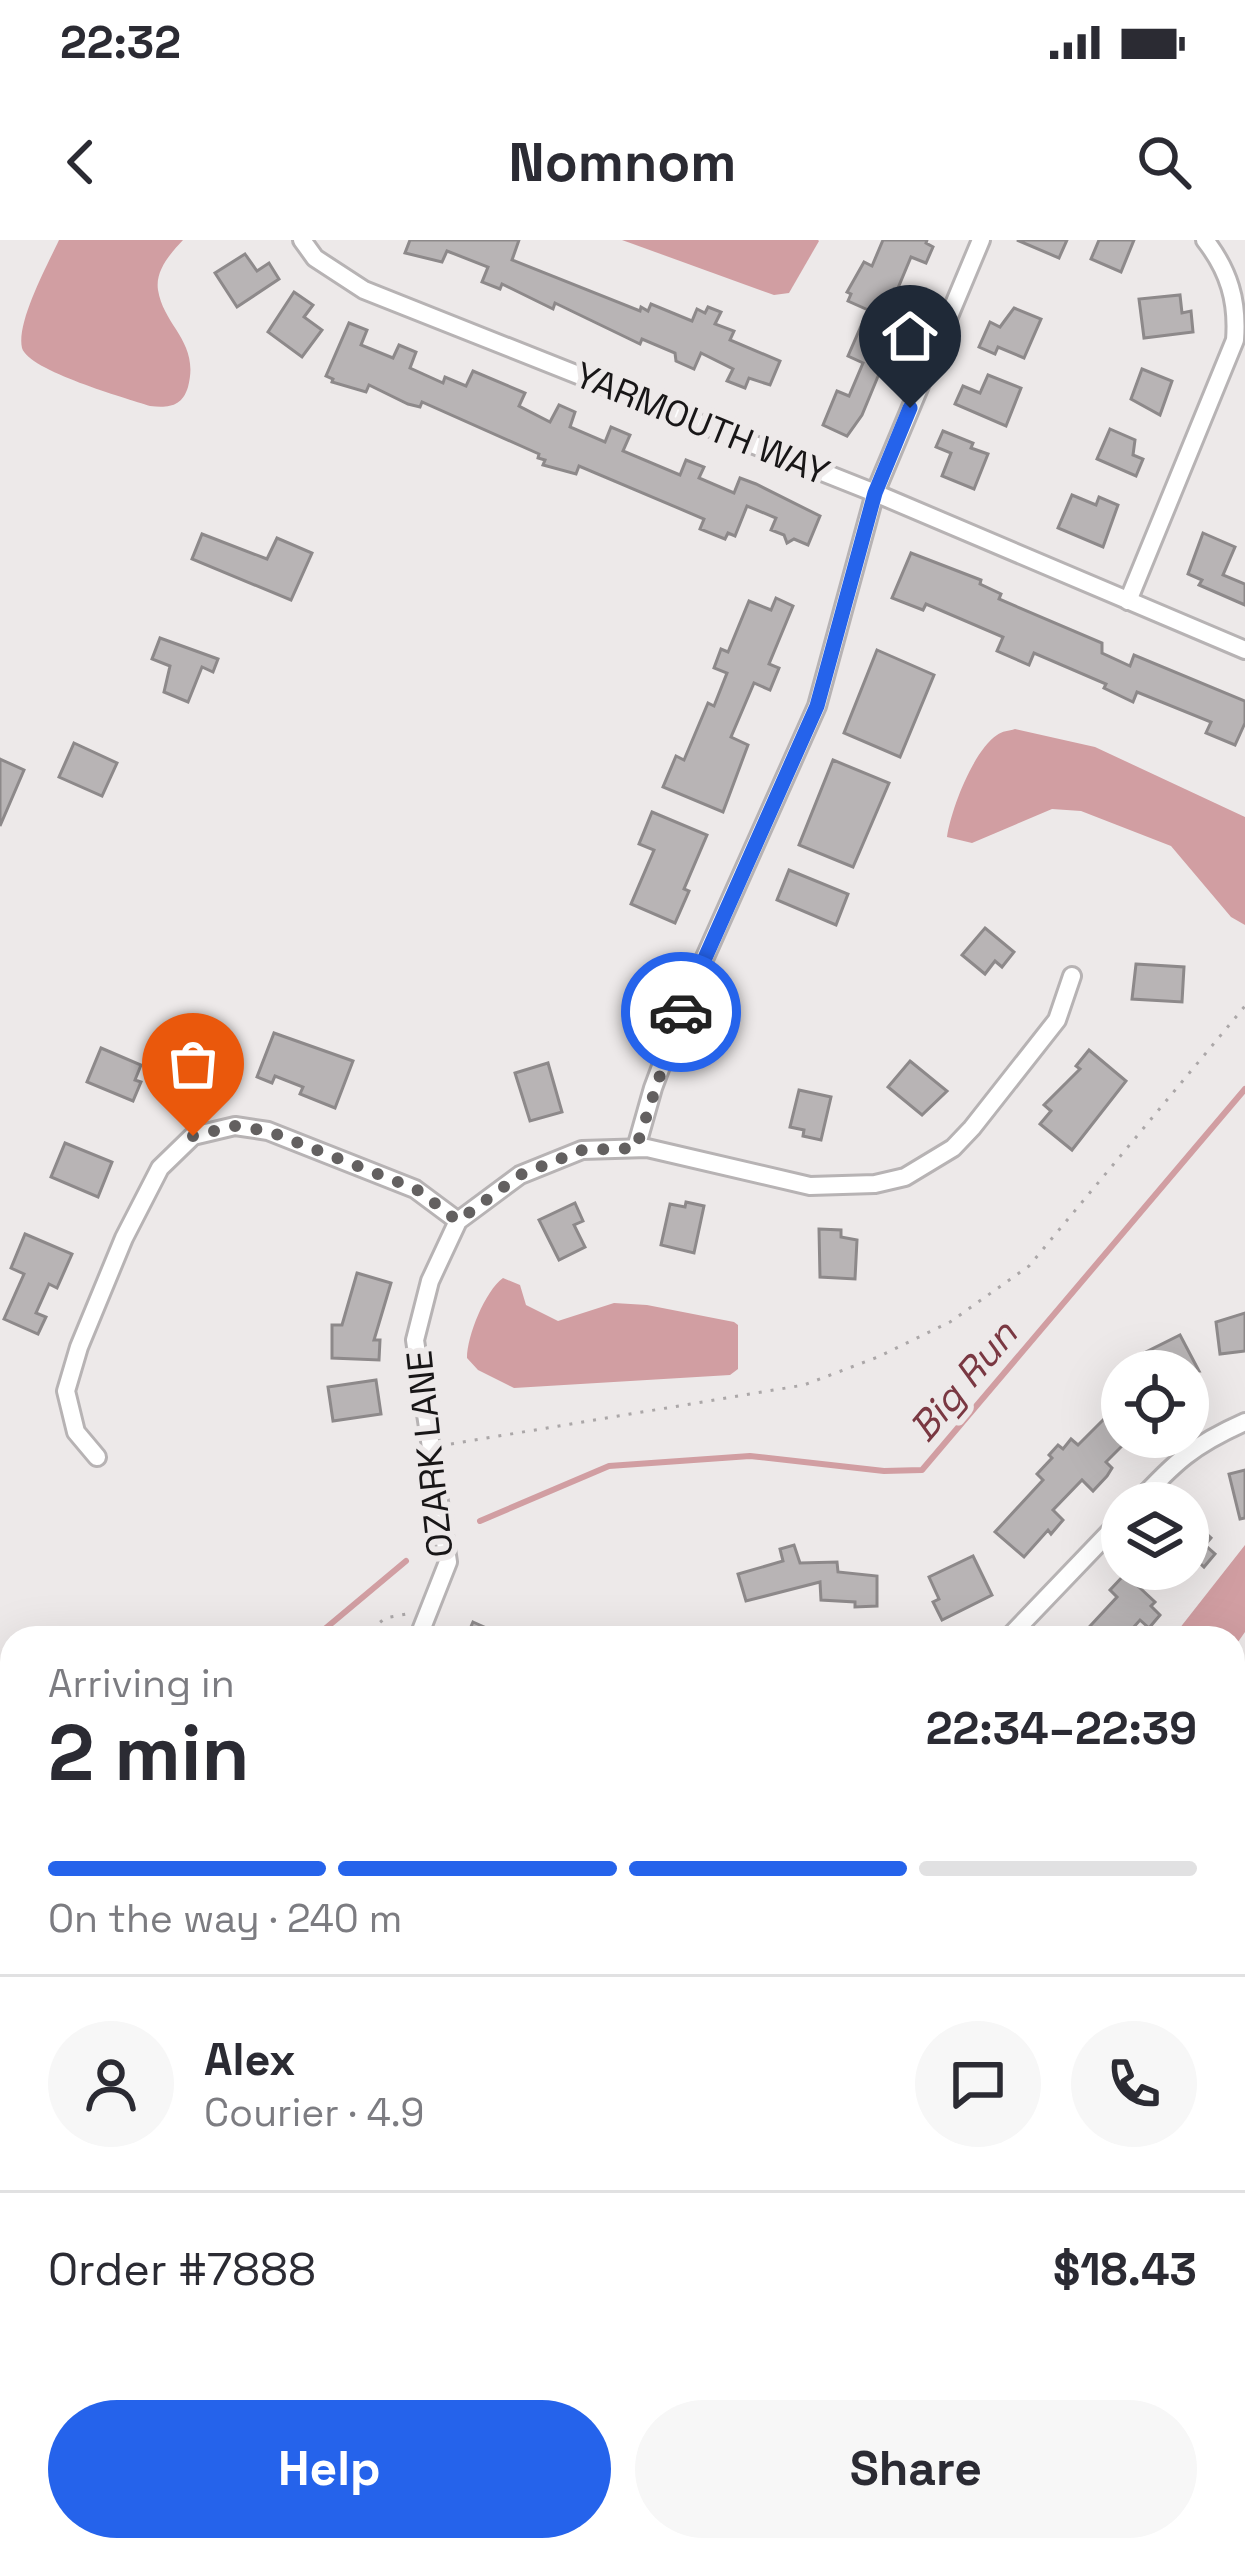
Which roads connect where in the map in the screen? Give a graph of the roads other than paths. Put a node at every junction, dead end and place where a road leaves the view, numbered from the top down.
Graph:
1 (302, 240) edge
2 (981, 240) edge
3 (1205, 240) edge
4 (875, 493) junction
5 (1128, 601) junction
6 (1245, 650) edge
7 (1072, 976) dead end
8 (636, 1148) junction
9 (458, 1221) junction
10 (1245, 1422) edge
11 (98, 1457) dead end
12 (1159, 1482) edge
13 (1101, 1541) edge
14 (423, 1626) edge
15 (1019, 1626) edge

1 - 4 street, YARMOUTH WAY
2 - 4 street
3 - 5 street
4 - 5 street, YARMOUTH WAY
4 - 8 street
5 - 6 street, YARMOUTH WAY
7 - 8 street, OZARK LANE
8 - 9 street, OZARK LANE
9 - 11 street
9 - 14 street, OZARK LANE
10 - 12 street
13 - 15 street

